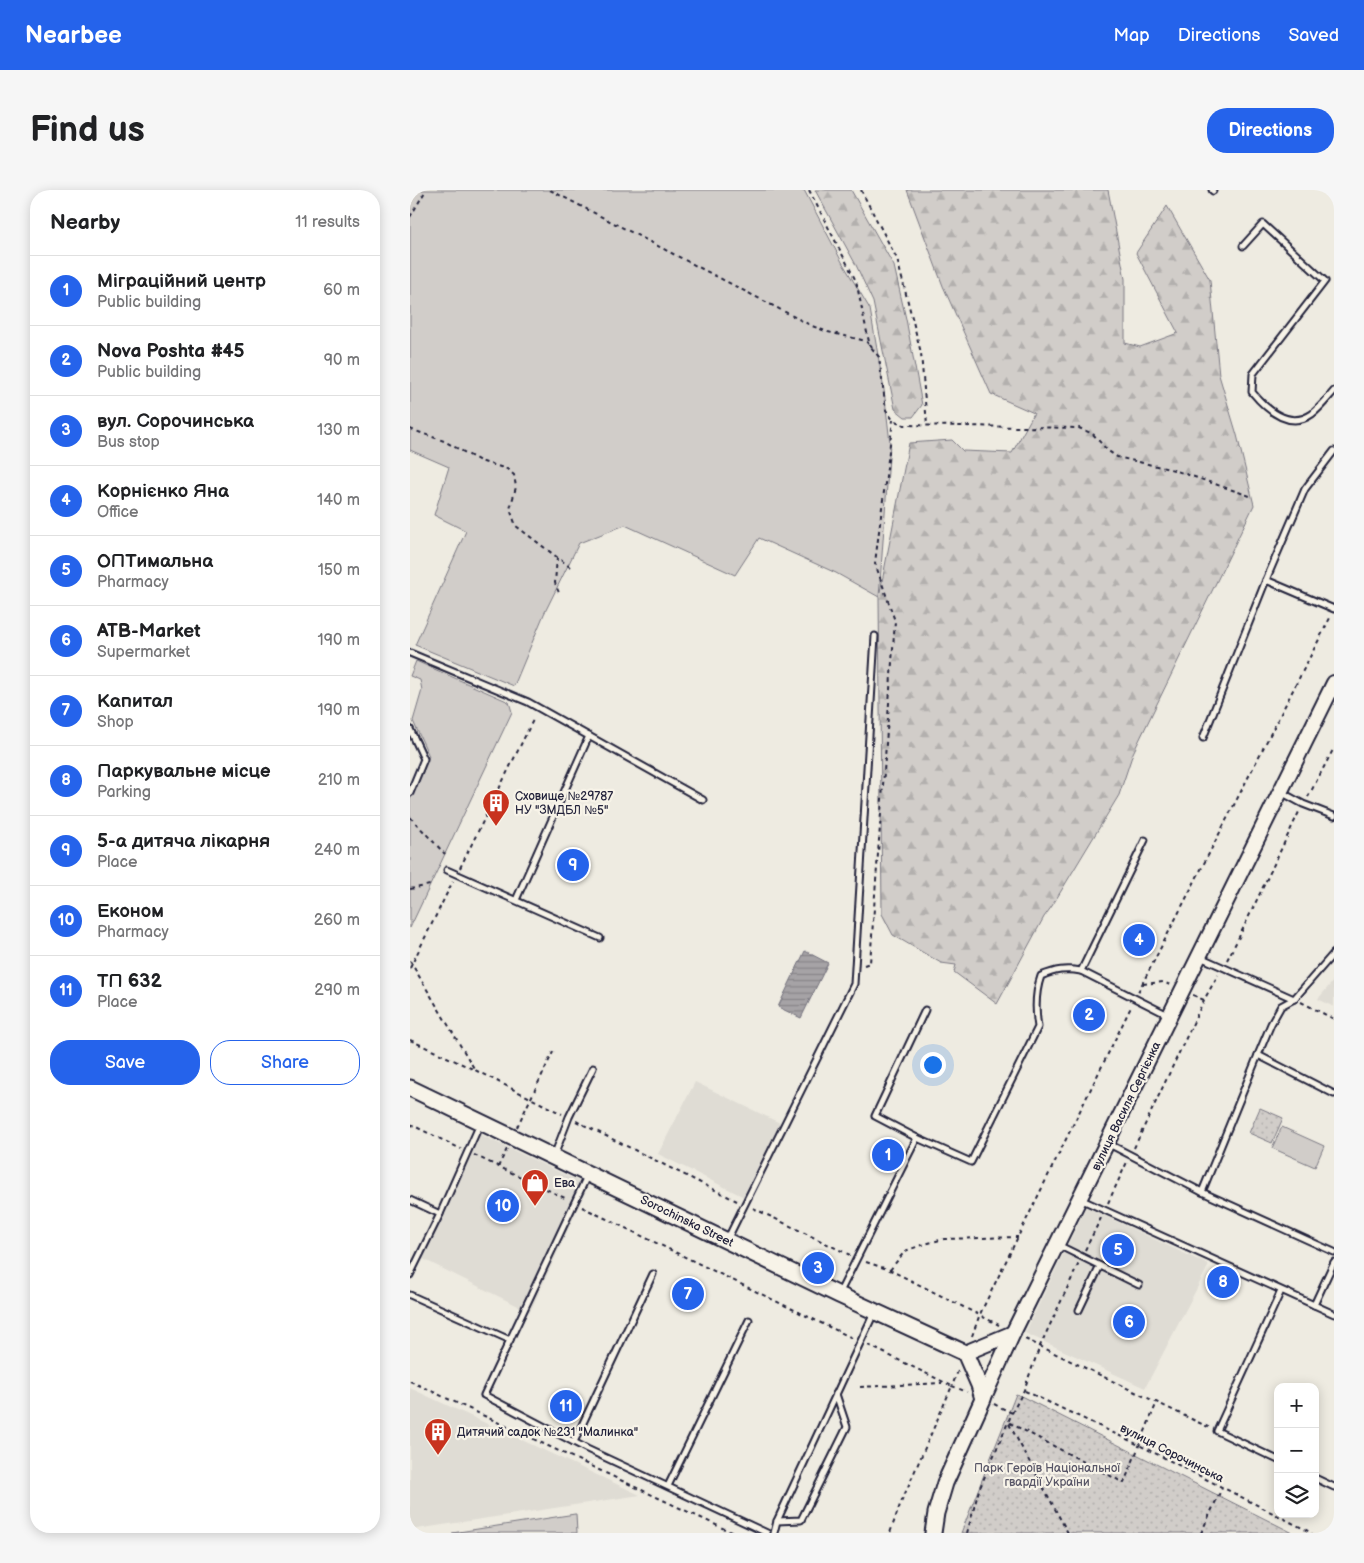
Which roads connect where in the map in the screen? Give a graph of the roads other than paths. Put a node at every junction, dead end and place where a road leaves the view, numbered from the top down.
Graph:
1 (1243, 246) dead end
2 (1334, 391) edge
3 (1334, 451) edge
4 (1266, 580) junction
5 (1334, 610) edge
6 (875, 636) dead end
7 (410, 653) edge
8 (1334, 684) edge
9 (410, 728) edge
10 (589, 736) junction
11 (1203, 738) dead end
12 (1281, 792) junction
13 (410, 793) edge
14 (703, 800) dead end
15 (1334, 816) edge
16 (1146, 840) dead end
17 (447, 870) dead end
18 (516, 900) junction
19 (600, 938) dead end
20 (1334, 953) edge
21 (1200, 957) junction
22 (1081, 971) junction
23 (1294, 999) junction
24 (925, 1010) dead end
25 (1170, 1017) junction
26 (1258, 1055) junction
27 (593, 1068) dead end
28 (410, 1088) edge
29 (1334, 1094) edge
30 (481, 1121) junction
31 (917, 1138) junction
32 (1108, 1144) junction
33 (553, 1156) junction
34 (589, 1173) junction
35 (1202, 1192) junction
36 (1080, 1199) junction
37 (410, 1200) edge
38 (440, 1214) junction
39 (727, 1241) junction
40 (1058, 1245) junction
41 (1334, 1252) edge
42 (1334, 1262) edge
43 (1100, 1266) junction
44 (654, 1274) dead end
45 (410, 1275) edge
46 (1139, 1285) dead end
47 (1281, 1291) junction
48 (410, 1295) edge
49 (839, 1295) junction
50 (1314, 1305) junction
51 (1079, 1310) dead end
52 (874, 1311) junction
53 (1334, 1314) edge
54 (749, 1320) dead end
55 (1013, 1333) junction
56 (510, 1340) junction
57 (964, 1354) junction
58 (836, 1394) junction
59 (983, 1399) junction
60 (574, 1442) junction
61 (1274, 1458) edge
62 (1319, 1480) edge
63 (668, 1486) junction
64 (1334, 1487) edge
65 (777, 1521) junction
66 (768, 1533) edge
67 (774, 1533) edge
68 (933, 1533) edge

1 - 2 lane
3 - 4 lane
4 - 5 lane
4 - 11 lane
6 - 39 lane
7 - 10 lane
8 - 12 main road, вулиця Василя Сергієнка
9 - 13 lane
10 - 14 lane
10 - 18 lane
12 - 15 lane
12 - 21 main road, вулиця Василя Сергієнка
16 - 22 lane
17 - 18 lane
18 - 19 lane
20 - 23 lane
21 - 23 lane
21 - 25 main road, вулиця Василя Сергієнка
22 - 25 lane
22 - 31 lane
23 - 26 lane
24 - 31 lane
25 - 32 main road, вулиця Василя Сергієнка
26 - 29 lane
26 - 35 lane
27 - 33 lane
28 - 30 main road, Sorochinska Street
30 - 33 main road, Sorochinska Street
30 - 38 lane
31 - 49 lane
32 - 35 lane
32 - 36 main road, вулиця Василя Сергієнка
33 - 34 main road, Sorochinska Street
34 - 39 main road, Sorochinska Street
34 - 56 lane
35 - 41 lane
36 - 40 main road, вулиця Василя Сергієнка
36 - 47 lane
37 - 38 lane
38 - 45 lane
39 - 49 main road, Sorochinska Street
40 - 43 lane
40 - 55 main road, вулиця Василя Сергієнка
42 - 50 lane
43 - 46 lane
43 - 51 lane
44 - 60 lane
47 - 50 lane
47 - 61 lane
48 - 56 lane
49 - 52 main road, Sorochinska Street
50 - 53 lane
52 - 57 main road, Sorochinska Street
52 - 58 lane
54 - 63 lane
55 - 57 main road
55 - 59 main road, вулиця Василя Сергієнка
56 - 60 lane
57 - 59 main road
58 - 65 lane
58 - 65 lane
59 - 68 main road, вулиця Василя Сергієнка
60 - 63 lane
62 - 64 lane
63 - 66 lane
65 - 67 lane

